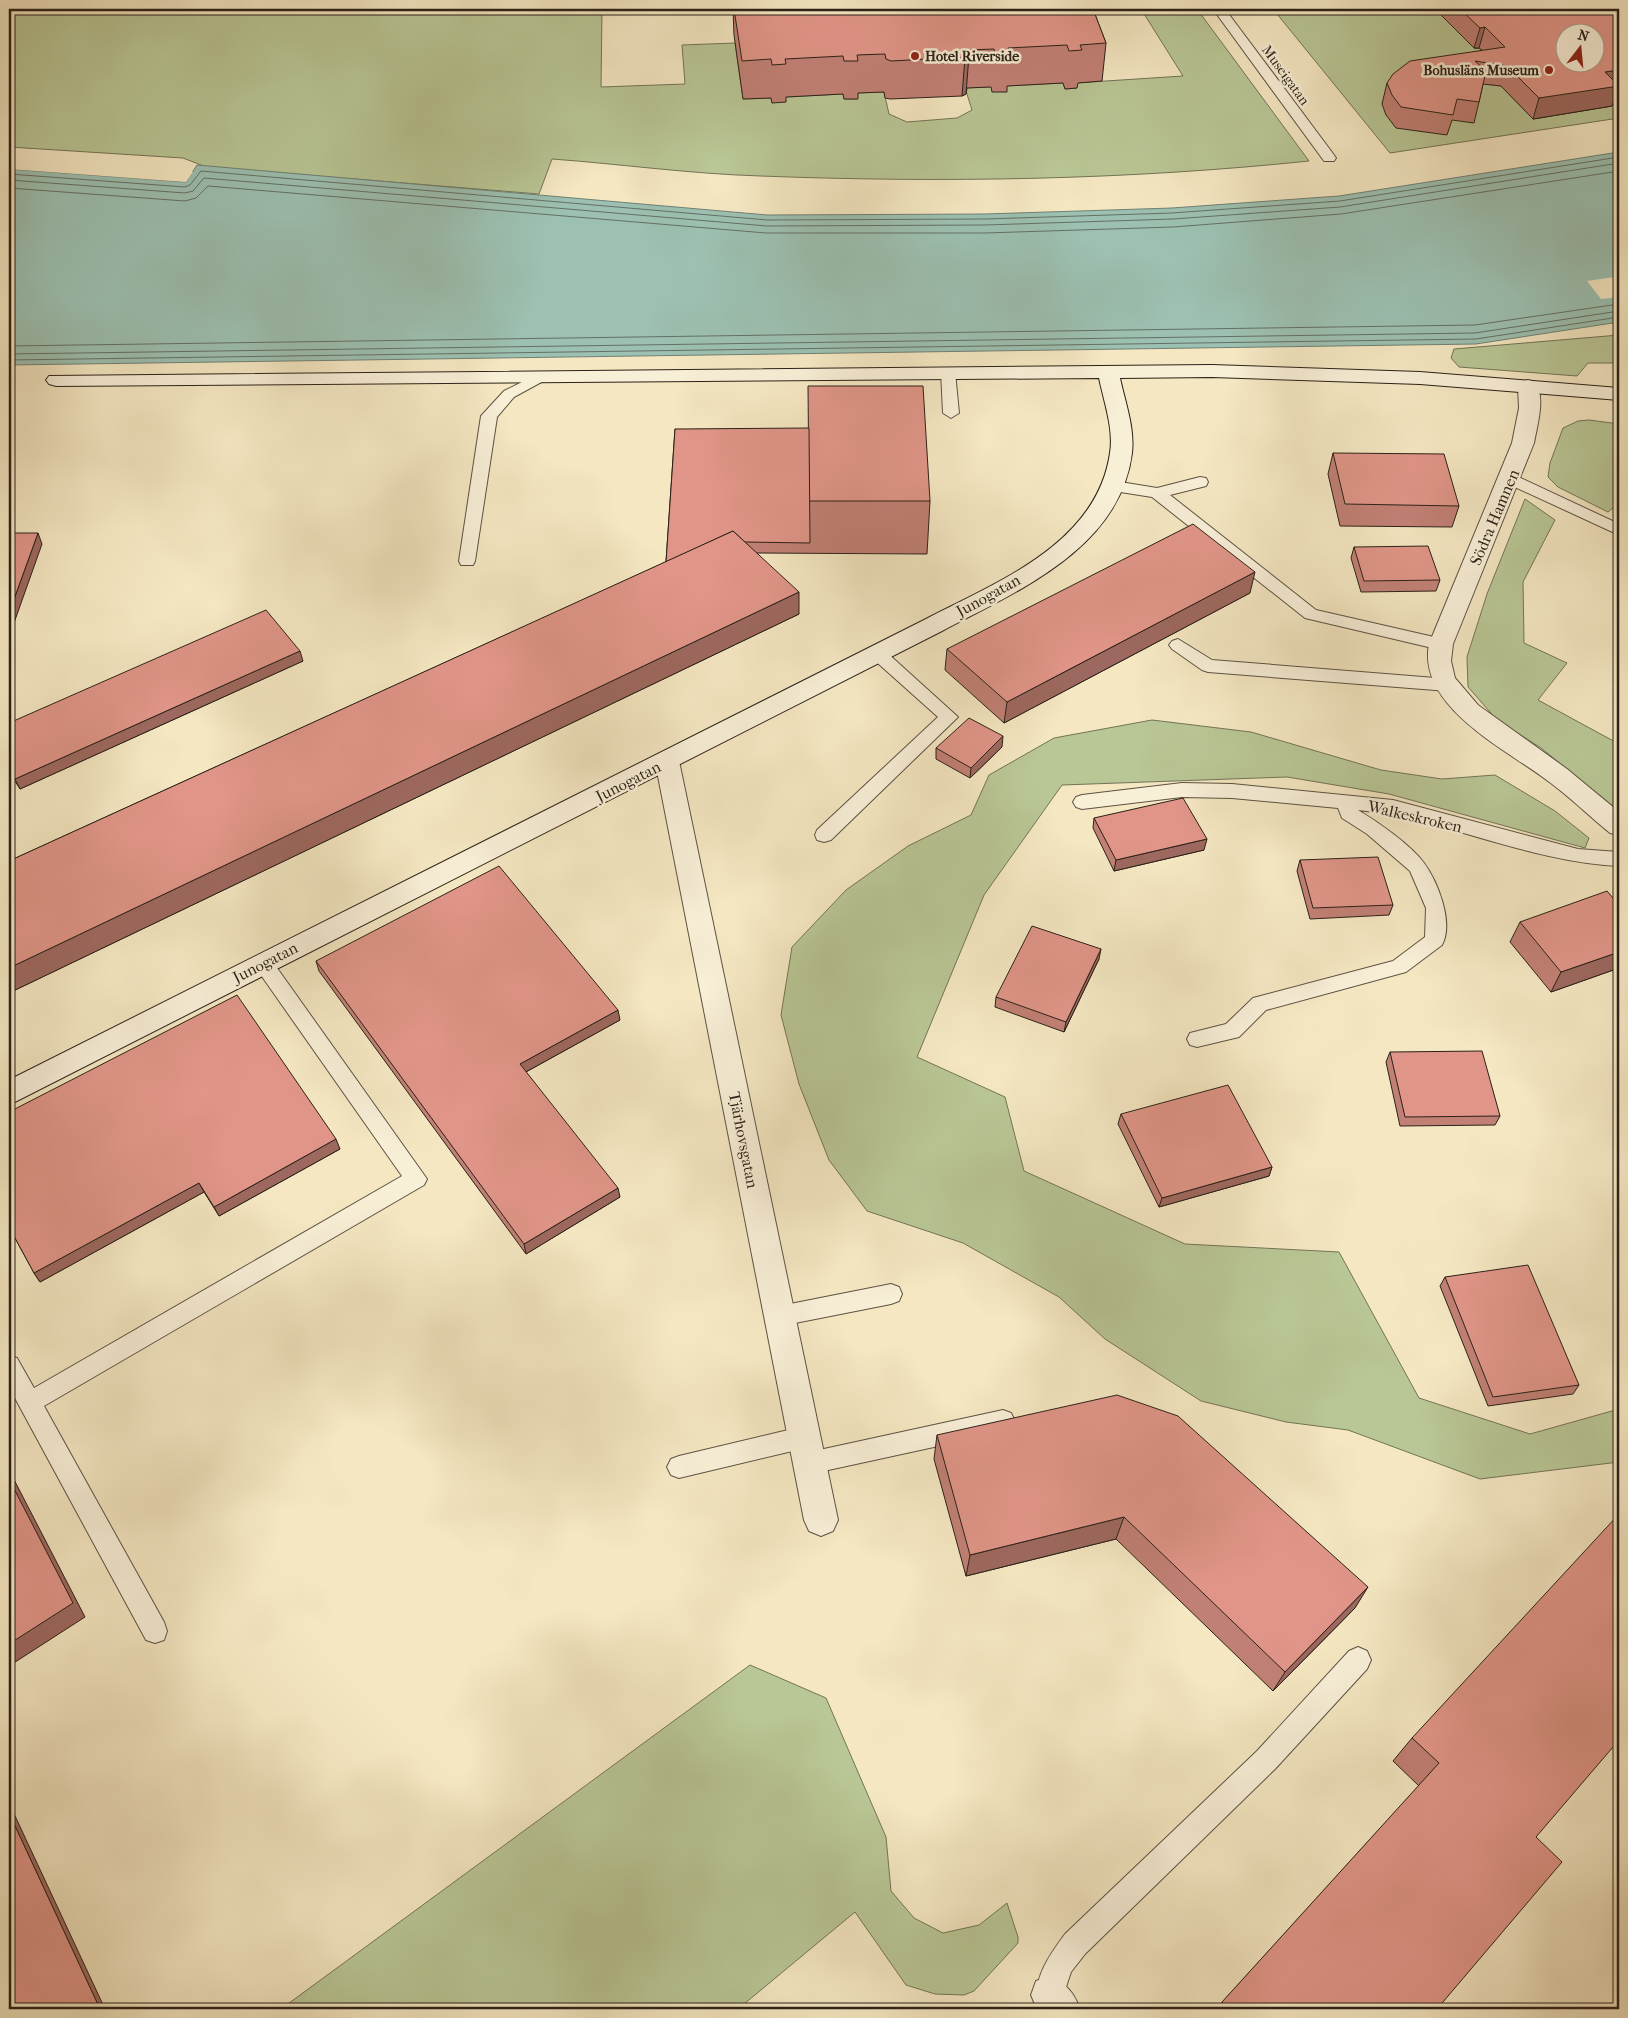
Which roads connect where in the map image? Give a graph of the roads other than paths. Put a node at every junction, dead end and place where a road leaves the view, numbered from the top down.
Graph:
1 (1219, 9) edge
2 (1329, 158) dead end
3 (1108, 371) junction
4 (948, 372) junction
5 (542, 376) junction
6 (56, 380) dead end
7 (1528, 386) junction
8 (1619, 394) edge
9 (951, 413) dead end
10 (1510, 478) junction
11 (1200, 482) dead end
12 (1114, 486) junction
13 (1157, 493) junction
14 (1619, 530) edge
15 (467, 561) dead end
16 (1441, 644) junction
17 (1178, 645) dead end
18 (878, 654) junction
19 (1448, 685) junction
20 (667, 761) junction
21 (1082, 802) dead end
22 (1346, 802) junction
23 (1619, 826) edge
24 (824, 835) dead end
25 (1619, 859) edge
26 (263, 963) junction
27 (1197, 1039) dead end
28 (9, 1093) edge
29 (891, 1294) dead end
30 (780, 1316) junction
31 (9, 1365) edge
32 (29, 1403) junction
33 (1020, 1417) edge
34 (807, 1450) junction
35 (678, 1467) dead end
36 (821, 1520) dead end
37 (155, 1632) dead end
38 (1358, 1660) dead end
39 (1055, 2002) edge

1 - 2 lane, Museigatan
3 - 4 street
3 - 7 street
3 - 12 street, Junogatan
4 - 5 street
4 - 9 lane
5 - 6 street
5 - 15 lane
7 - 8 street
7 - 10 street, Södra Hamnen
10 - 14 lane
10 - 16 street, Södra Hamnen
11 - 13 lane
12 - 13 lane
12 - 18 street, Junogatan
13 - 16 lane
16 - 19 street
17 - 19 lane
18 - 20 street, Junogatan
18 - 24 lane
19 - 23 street
20 - 26 street, Junogatan
20 - 30 street, Tjärhovsgatan
21 - 22 lane
22 - 25 lane, Walkeskroken
22 - 27 lane, Walkeskroken
26 - 28 street, Junogatan
26 - 32 lane
29 - 30 lane
30 - 34 street, Tjärhovsgatan
31 - 32 lane
32 - 37 lane
33 - 34 lane
34 - 35 lane
34 - 36 street, Tjärhovsgatan
38 - 39 lane

